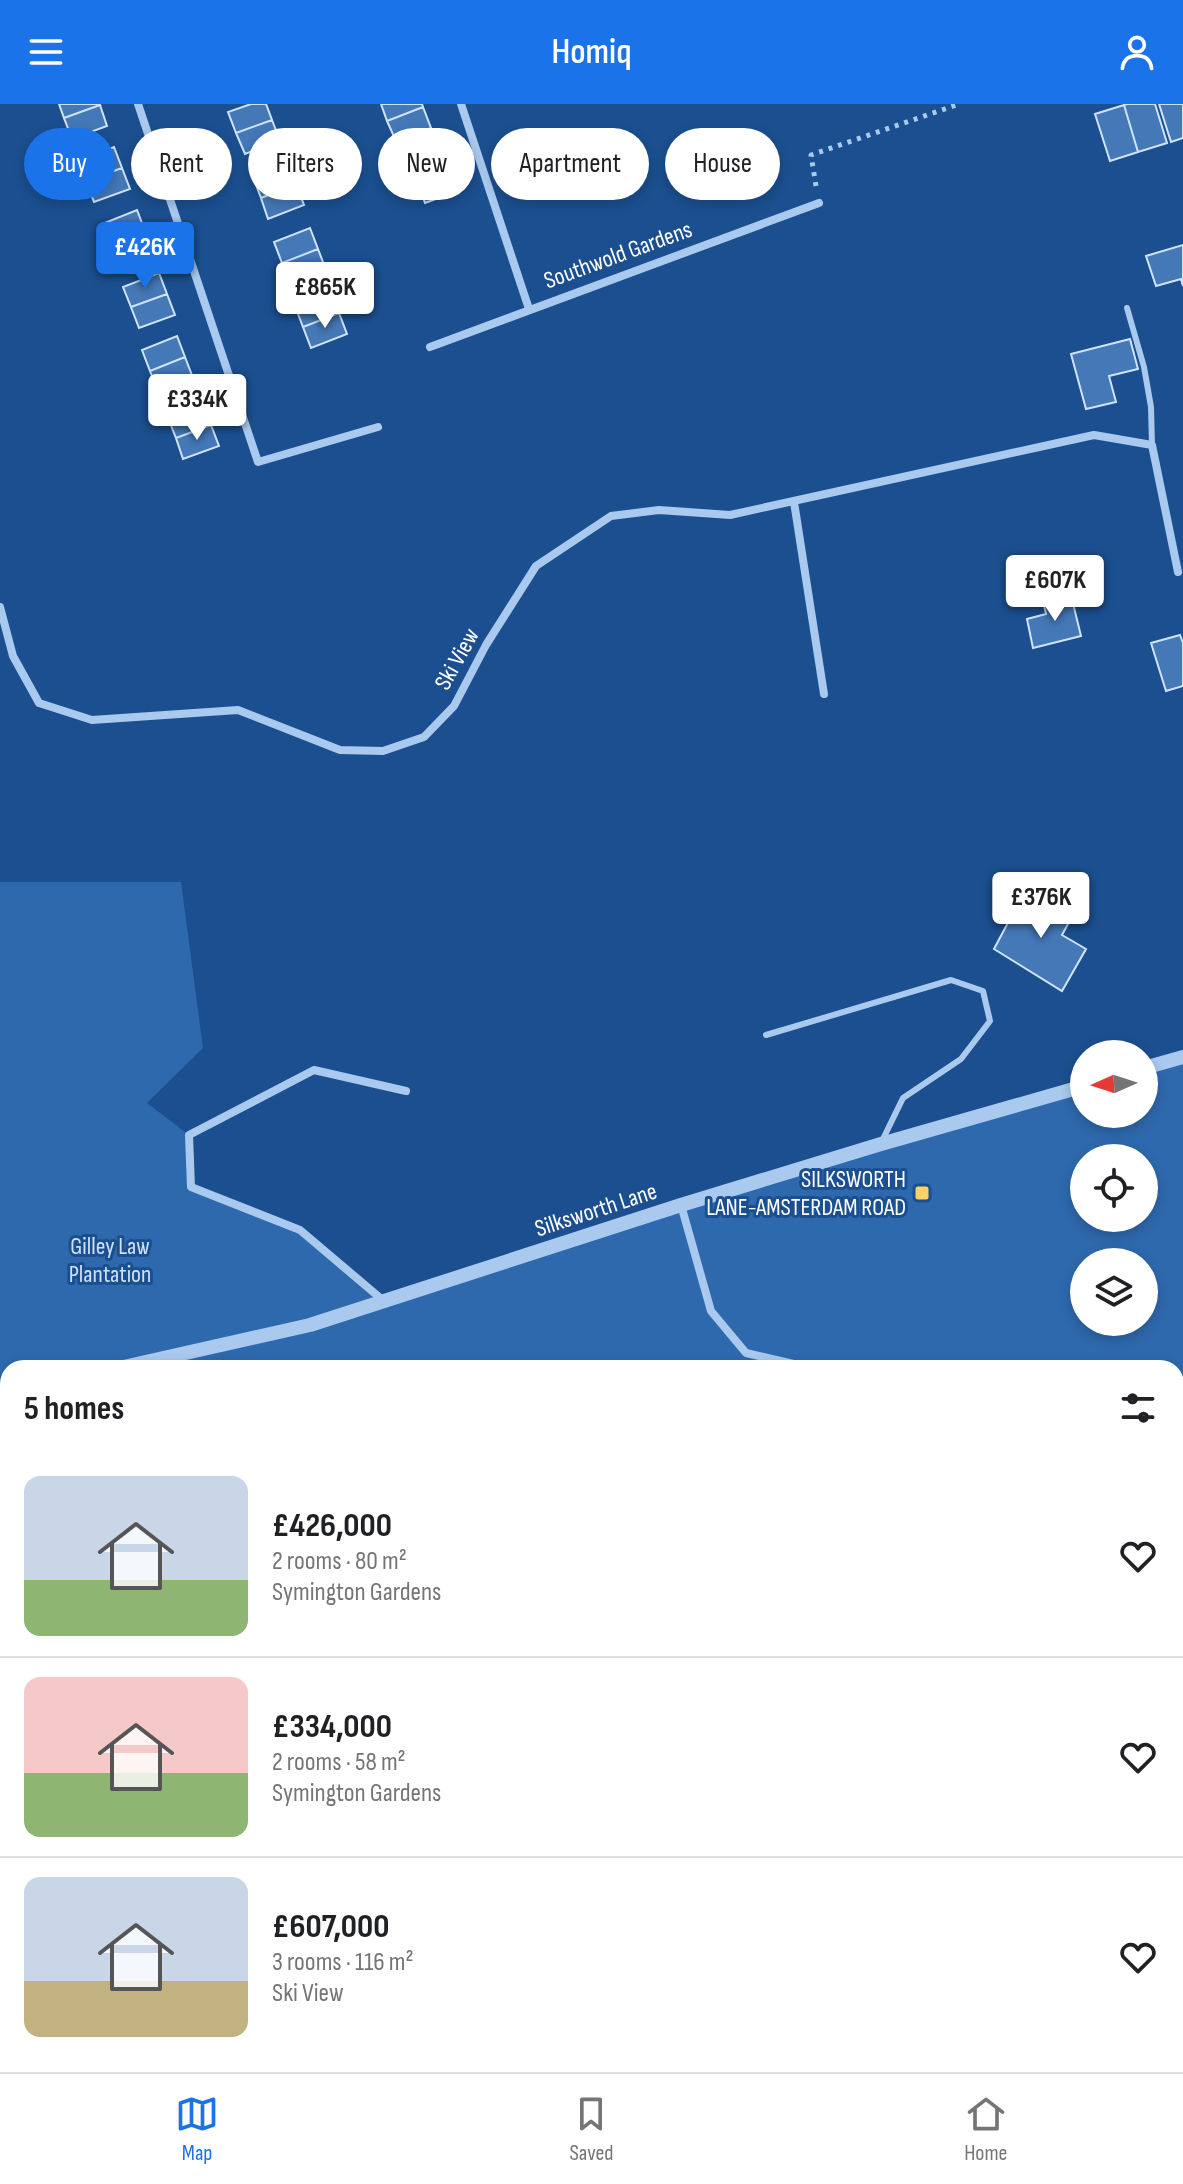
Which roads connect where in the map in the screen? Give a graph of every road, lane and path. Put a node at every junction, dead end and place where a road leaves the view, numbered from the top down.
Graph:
1 (138, 104) edge
2 (461, 104) edge
3 (959, 104) edge
4 (819, 203) joint
5 (1127, 308) dead end
6 (529, 309) junction
7 (430, 347) dead end
8 (378, 427) dead end
9 (1152, 445) junction
10 (794, 502) junction
11 (1178, 572) dead end
12 (0, 607) edge
13 (824, 694) dead end
14 (766, 1035) dead end
15 (1183, 1057) edge
16 (1158, 1064) edge
17 (1070, 1090) edge
18 (406, 1091) dead end
19 (881, 1144) junction
20 (681, 1205) junction
21 (385, 1302) junction
22 (155, 1360) edge
23 (776, 1360) edge

1 - 8 street
2 - 6 street
3 - 4 path
4 - 6 street, Southwold Gardens
5 - 9 lane
6 - 7 street, Southwold Gardens
9 - 10 street, Ski View
9 - 11 street
10 - 12 street, Ski View
10 - 13 street
14 - 19 lane
15 - 16 street
17 - 19 street, Silksworth Lane
18 - 21 street
19 - 20 street, Silksworth Lane
20 - 21 street, Silksworth Lane
20 - 23 street
21 - 22 street, Silksworth Lane

